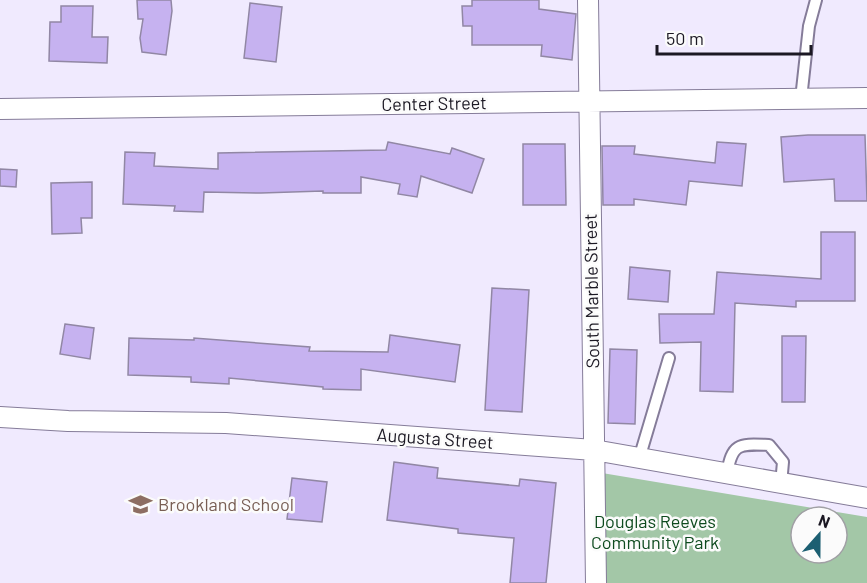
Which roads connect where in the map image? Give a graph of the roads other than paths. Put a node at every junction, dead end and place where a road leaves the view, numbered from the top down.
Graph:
1 (588, 0) edge
2 (816, 0) edge
3 (867, 98) edge
4 (801, 99) junction
5 (590, 102) junction
6 (0, 109) edge
7 (669, 358) dead end
8 (0, 417) edge
9 (594, 450) junction
10 (639, 459) junction
11 (727, 474) junction
12 (782, 484) junction
13 (867, 498) edge
14 (596, 583) edge

1 - 5 street, South Marble Street
2 - 4 lane
3 - 4 street, Center Street
4 - 5 street, Center Street
5 - 6 street, Center Street
5 - 9 street, South Marble Street
7 - 10 lane
8 - 9 street, Augusta Street
9 - 10 street, Augusta Street
9 - 14 street, South Marble Street
10 - 11 street, Augusta Street
11 - 12 street, Augusta Street
11 - 12 lane
12 - 13 street, Augusta Street

